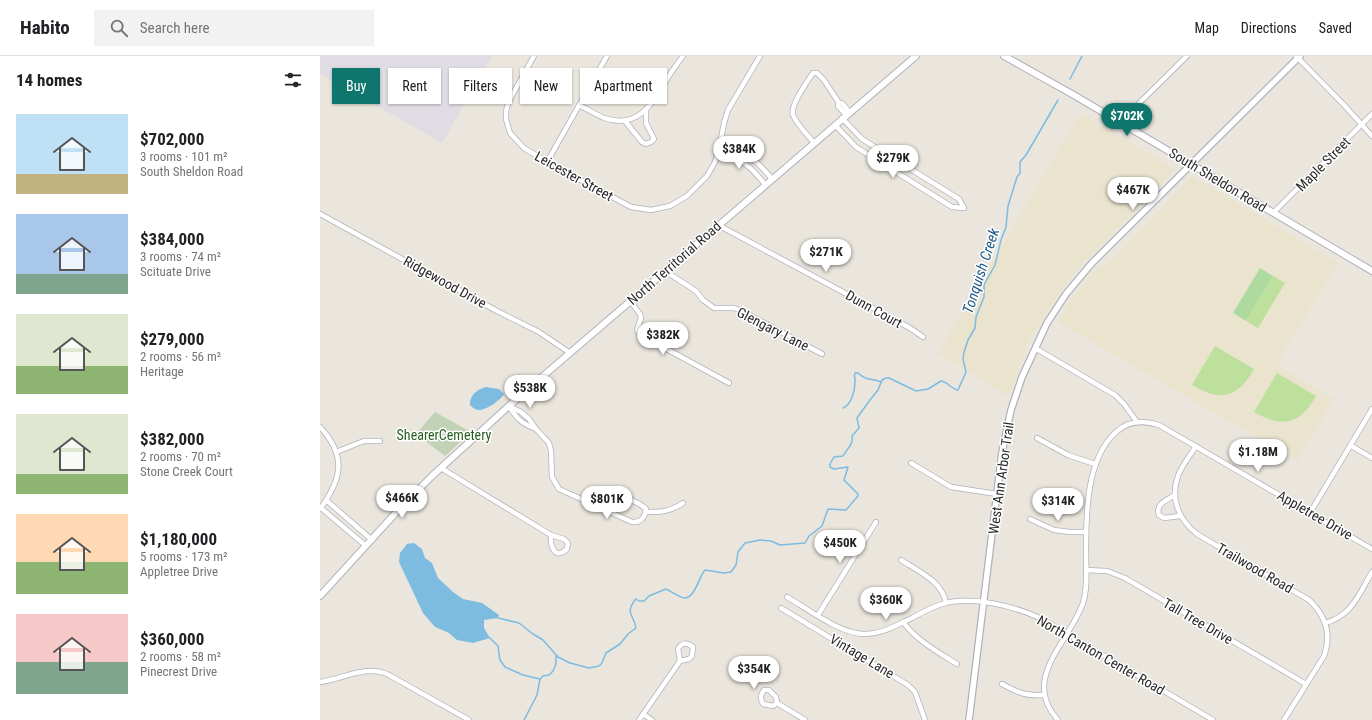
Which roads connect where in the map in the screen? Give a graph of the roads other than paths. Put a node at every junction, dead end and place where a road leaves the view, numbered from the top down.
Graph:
1 (534, 56) edge
2 (607, 56) edge
3 (684, 56) edge
4 (760, 56) edge
5 (916, 56) edge
6 (1004, 56) edge
7 (1187, 56) edge
8 (1298, 57) edge
9 (579, 105) junction
10 (646, 110) junction
11 (1372, 114) edge
12 (846, 115) junction
13 (625, 121) junction
14 (1120, 122) junction
15 (835, 125) junction
16 (1362, 125) junction
17 (1372, 136) edge
18 (814, 142) junction
19 (874, 147) junction
20 (719, 149) junction
21 (869, 154) junction
22 (547, 162) junction
23 (1191, 164) junction
24 (906, 166) junction
25 (900, 174) junction
26 (772, 179) junction
27 (765, 184) junction
28 (1273, 213) junction
29 (320, 214) edge
30 (718, 225) junction
31 (665, 271) junction
32 (1372, 271) edge
33 (630, 301) junction
34 (923, 337) dead end
35 (1035, 348) junction
36 (570, 353) junction
37 (822, 354) dead end
38 (729, 383) dead end
39 (509, 406) junction
40 (1372, 409) edge
41 (1137, 422) junction
42 (320, 427) edge
43 (536, 429) junction
44 (1037, 438) dead end
45 (380, 441) dead end
46 (1350, 445) junction
47 (1196, 446) junction
48 (336, 452) junction
49 (1372, 458) edge
50 (911, 463) dead end
51 (1095, 464) junction
52 (441, 468) junction
53 (997, 494) junction
54 (1175, 495) junction
55 (326, 500) junction
56 (683, 503) dead end
57 (320, 508) edge
58 (607, 511) junction
59 (646, 512) junction
60 (1310, 513) junction
61 (1180, 516) junction
62 (1030, 519) dead end
63 (876, 522) dead end
64 (1086, 532) junction
65 (551, 535) junction
66 (372, 540) junction
67 (366, 546) junction
68 (1372, 549) edge
69 (901, 560) dead end
70 (1086, 570) junction
71 (1372, 572) edge
72 (320, 596) edge
73 (787, 597) dead end
74 (946, 603) junction
75 (983, 603) junction
76 (781, 608) dead end
77 (818, 615) junction
78 (903, 622) junction
79 (1325, 623) junction
80 (1067, 634) junction
81 (680, 661) dead end
82 (957, 664) dead end
83 (320, 682) edge
84 (1002, 684) dead end
85 (1306, 684) junction
86 (1044, 695) junction
87 (777, 703) dead end
88 (643, 714) junction
89 (469, 720) edge
90 (639, 720) edge
91 (652, 720) edge
92 (805, 720) edge
93 (924, 720) edge
94 (969, 720) edge
95 (1058, 720) edge
96 (1213, 720) edge
97 (1284, 720) edge

1 - 22 street, Leicester Street
2 - 9 street
3 - 10 street
4 - 20 street
5 - 12 main road, North Territorial Road
6 - 14 main road, South Sheldon Road
7 - 14 street
8 - 16 street
8 - 23 street, West Ann Arbor Trail
9 - 13 street
9 - 22 street
10 - 13 street
10 - 13 street
11 - 16 street, Maple Street
12 - 15 main road, North Territorial Road
12 - 18 street
12 - 19 street
14 - 23 main road, South Sheldon Road
15 - 18 main road, North Territorial Road
15 - 21 street
16 - 17 street
16 - 28 street, Maple Street
18 - 26 main road, North Territorial Road
19 - 21 street
19 - 24 street
20 - 22 street, Leicester Street
20 - 26 street
20 - 27 street
21 - 25 street
23 - 28 main road, South Sheldon Road
23 - 35 street, West Ann Arbor Trail
24 - 25 street
24 - 25 street
26 - 27 main road, North Territorial Road
27 - 30 main road, North Territorial Road
28 - 32 main road, South Sheldon Road
29 - 36 street, Ridgewood Drive
30 - 31 main road, North Territorial Road
30 - 34 street, Dunn Court
31 - 33 main road, North Territorial Road
31 - 37 street, Glengary Lane
33 - 36 main road, North Territorial Road
33 - 38 street
35 - 41 street
35 - 53 street, West Ann Arbor Trail
36 - 39 main road, North Territorial Road
39 - 43 street
39 - 43 street
39 - 52 main road, North Territorial Road
40 - 46 street
41 - 47 street, Appletree Drive
41 - 51 street
42 - 48 street
43 - 58 street
44 - 51 street
45 - 48 street
46 - 49 street
46 - 60 street
47 - 54 street, Trailwood Road
47 - 60 street, Appletree Drive
48 - 55 street
50 - 53 street
51 - 64 street
52 - 65 street
52 - 66 main road, North Territorial Road
53 - 75 street, West Ann Arbor Trail
54 - 61 street, Trailwood Road
54 - 61 street
55 - 57 street
55 - 66 street
56 - 59 street
57 - 67 street
58 - 59 street
58 - 59 street
60 - 68 street, Appletree Drive
61 - 79 street, Trailwood Road
62 - 64 street
63 - 77 street
64 - 70 street
65 - 65 street
66 - 67 main road, North Territorial Road
67 - 72 main road, North Territorial Road
69 - 74 street
70 - 80 street
70 - 85 street, Tall Tree Drive
71 - 79 street
73 - 77 street, North Canton Center Road
74 - 75 street, North Canton Center Road
74 - 78 street, North Canton Center Road
75 - 80 street, North Canton Center Road
75 - 94 street, West Ann Arbor Trail
76 - 93 street, Vintage Lane
77 - 78 street, North Canton Center Road
78 - 82 street
79 - 85 street
80 - 86 street
80 - 96 street, North Canton Center Road
81 - 88 street
83 - 89 street
84 - 86 street
85 - 97 street
86 - 95 street
87 - 92 street
88 - 90 street
88 - 91 street

